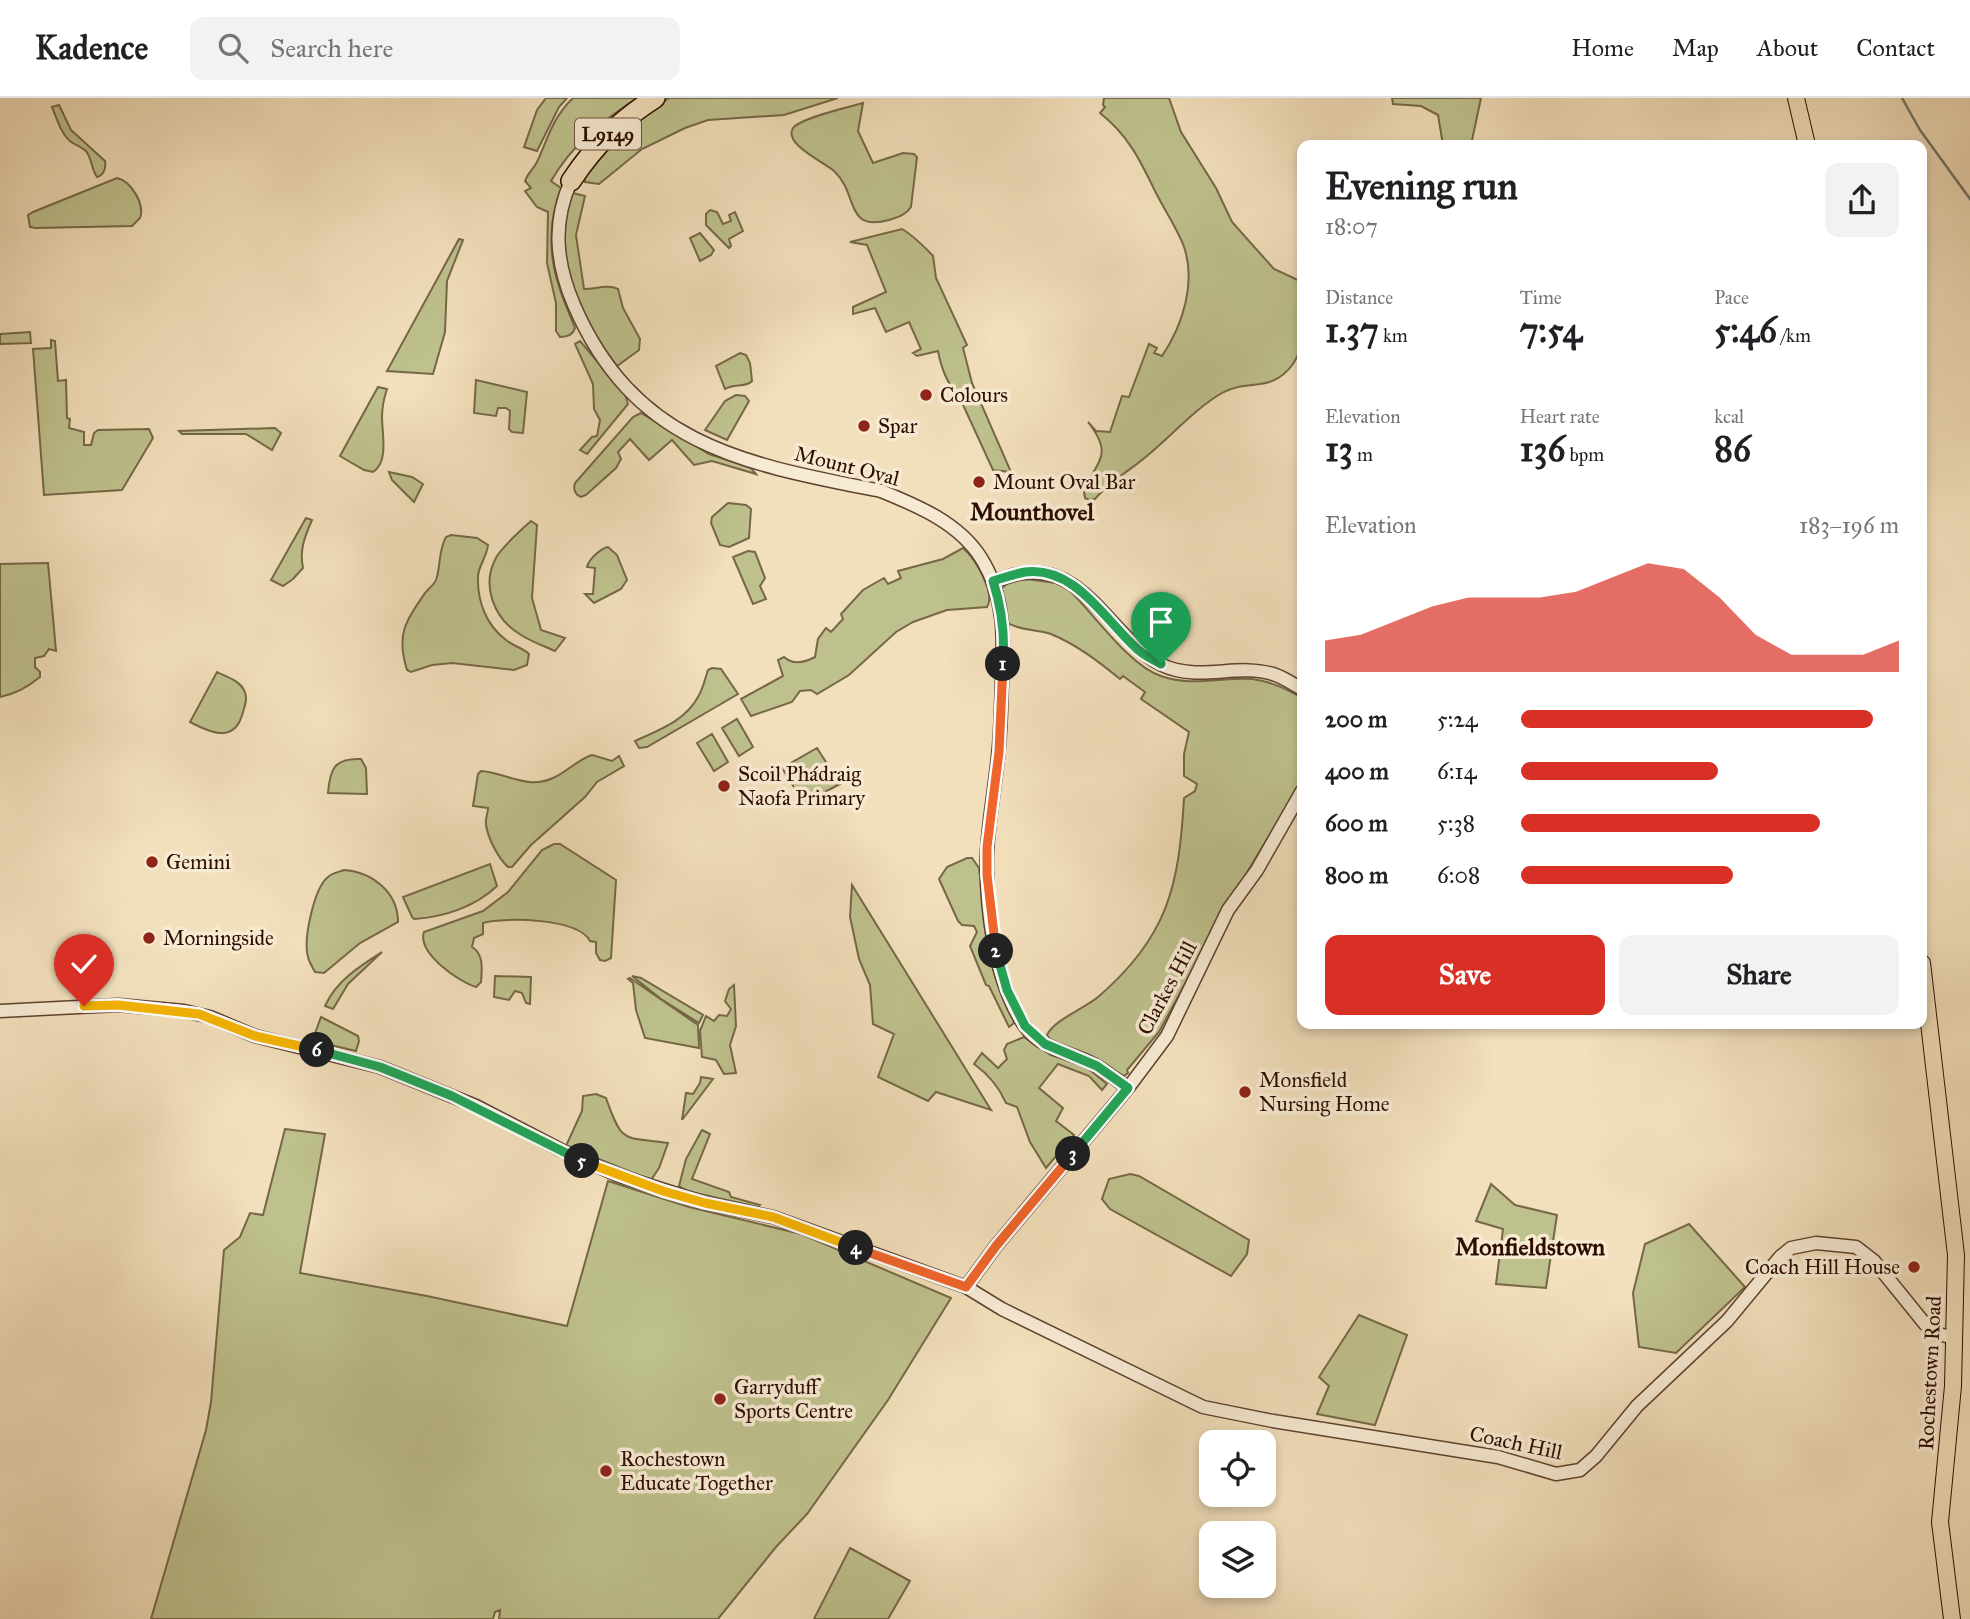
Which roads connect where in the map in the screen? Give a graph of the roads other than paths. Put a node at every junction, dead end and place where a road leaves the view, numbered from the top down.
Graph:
1 (655, 98) edge
2 (1796, 98) edge
3 (1806, 98) edge
4 (1805, 138) edge
5 (571, 181) joint
6 (993, 581) junction
7 (1297, 686) edge
8 (1297, 800) edge
9 (1927, 1006) edge
10 (0, 1011) edge
11 (1128, 1088) junction
12 (966, 1287) junction
13 (1954, 1338) junction
14 (1952, 1619) edge

1 - 5 highway, L9149
2 - 4 main road
3 - 4 main road
5 - 6 street, Mount Oval / L9149
6 - 7 street
6 - 11 street, Mount Oval / L9149
8 - 11 street, Clarkes Hill
9 - 13 main road, Rochestown Road
10 - 12 street, Coach Hill
11 - 12 street, Clarkes Hill
12 - 13 street, Coach Hill
13 - 14 main road, Rochestown Road

